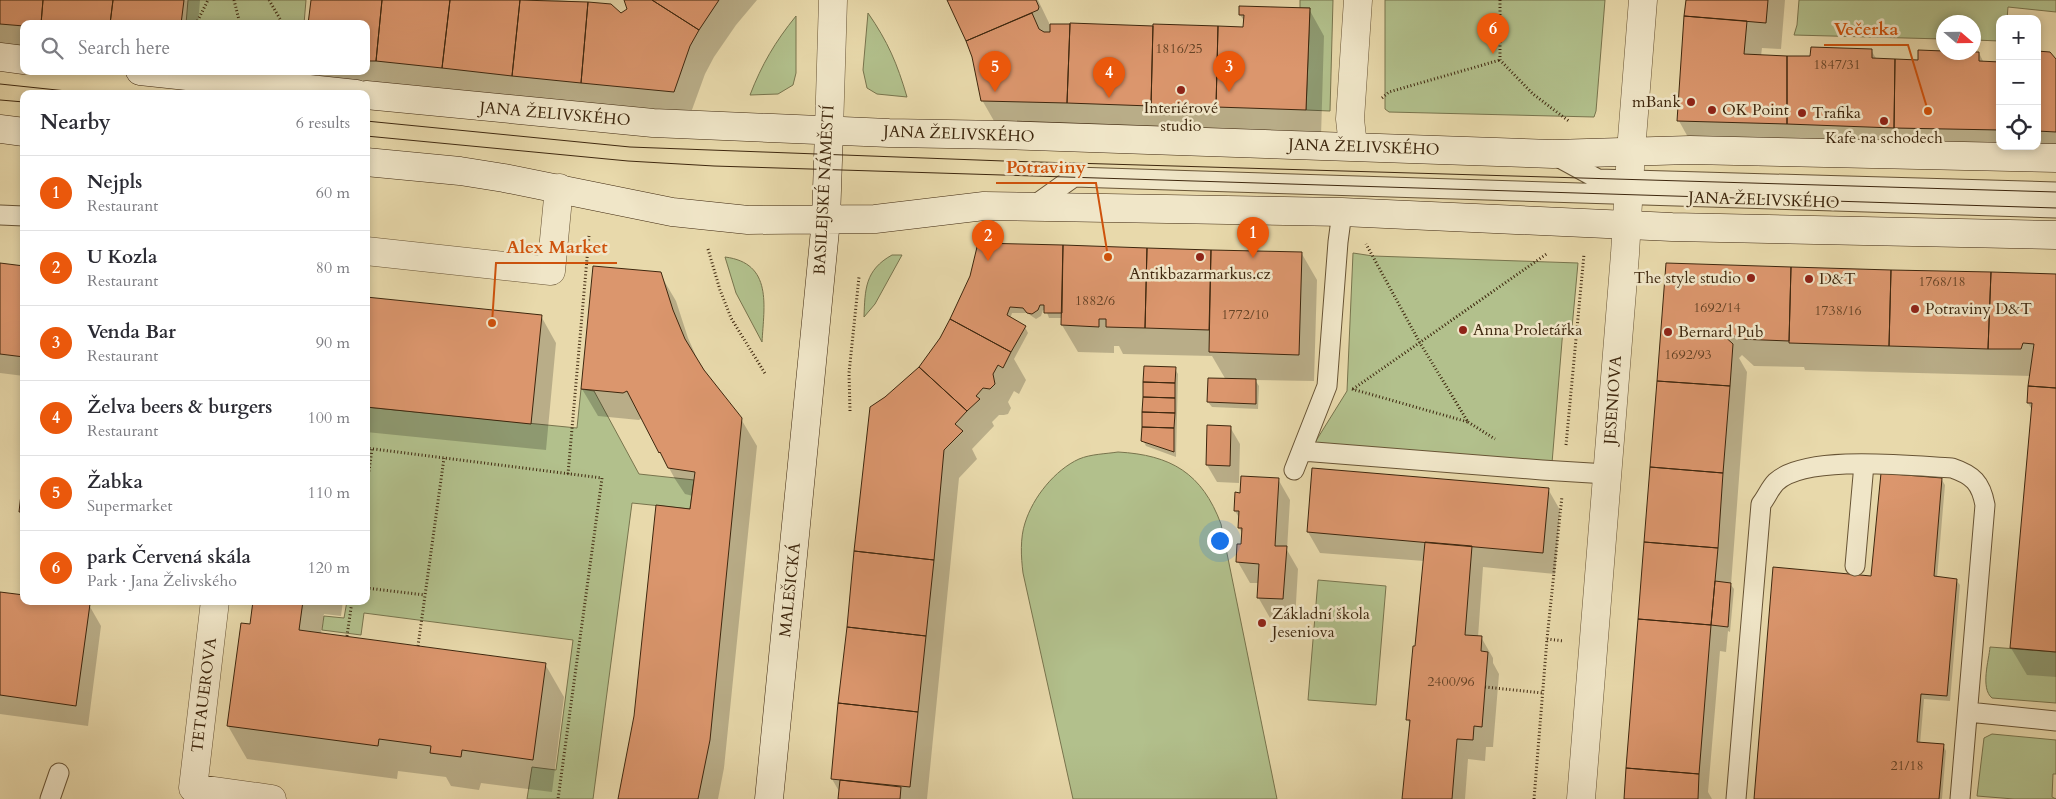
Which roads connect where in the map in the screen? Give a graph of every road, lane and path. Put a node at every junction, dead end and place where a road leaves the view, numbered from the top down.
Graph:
1 (208, 0) edge
2 (234, 0) edge
3 (269, 0) edge
4 (833, 0) edge
5 (1358, 0) edge
6 (1500, 0) edge
7 (1643, 0) edge
8 (198, 20) edge
9 (239, 20) edge
10 (281, 20) edge
11 (0, 57) edge
12 (20, 60) edge
13 (1500, 60) junction
14 (178, 75) edge
15 (318, 90) edge
16 (370, 95) edge
17 (1376, 104) dead end
18 (1571, 123) dead end
19 (0, 129) edge
20 (829, 130) junction
21 (20, 132) edge
22 (1353, 146) junction
23 (1630, 151) junction
24 (1553, 154) junction
25 (2056, 158) edge
26 (370, 162) edge
27 (559, 188) junction
28 (1629, 188) junction
29 (2056, 192) edge
30 (1032, 207) junction
31 (2056, 208) edge
32 (1342, 212) junction
33 (0, 215) edge
34 (20, 216) edge
35 (826, 220) junction
36 (1626, 224) junction
37 (2056, 235) edge
38 (589, 236) dead end
39 (1366, 243) dead end
40 (708, 248) dead end
41 (370, 251) edge
42 (1548, 252) dead end
43 (1584, 254) dead end
44 (859, 277) dead end
45 (1420, 343) junction
46 (766, 375) dead end
47 (810, 380) joint
48 (1327, 386) junction
49 (1353, 389) junction
50 (850, 411) dead end
51 (372, 449) joint
52 (1302, 451) junction
53 (444, 458) junction
54 (370, 463) edge
55 (1864, 464) junction
56 (1294, 470) dead end
57 (1564, 471) junction
58 (568, 474) junction
59 (1607, 474) junction
60 (1855, 566) dead end
61 (370, 588) edge
62 (425, 595) junction
63 (215, 605) edge
64 (351, 605) edge
65 (347, 636) dead end
66 (418, 646) dead end
67 (1485, 687) dead end
68 (1543, 693) junction
69 (1968, 712) junction
70 (2056, 721) edge
71 (59, 773) dead end
72 (50, 799) edge
73 (272, 799) edge
74 (558, 799) edge
75 (769, 799) edge
76 (1534, 799) edge
77 (1581, 799) edge
78 (1736, 799) edge
79 (1960, 799) edge

1 - 8 path
2 - 9 path
3 - 10 path
4 - 20 main road, BASILEJSKÉ NÁMĚSTÍ
5 - 22 main road
6 - 13 path
7 - 23 main road, JESENIOVA
11 - 12 main road
13 - 17 path
13 - 18 path
14 - 15 main road
16 - 20 main road, JANA ŽELIVSKÉHO
19 - 21 main road
20 - 22 main road, JANA ŽELIVSKÉHO
20 - 35 main road, BASILEJSKÉ NÁMĚSTÍ
22 - 24 main road, JANA ŽELIVSKÉHO
23 - 24 main road, JANA ŽELIVSKÉHO
23 - 25 main road, JANA ŽELIVSKÉHO
23 - 28 main road, JESENIOVA
24 - 28 lane, JANA ŽELIVSKÉHO
26 - 27 main road, JANA ŽELIVSKÉHO
27 - 35 main road, JANA ŽELIVSKÉHO
27 - 41 main road
28 - 29 lane, JANA ŽELIVSKÉHO
28 - 30 lane, JANA ŽELIVSKÉHO
28 - 31 lane, JANA ŽELIVSKÉHO
28 - 36 main road, JESENIOVA
30 - 32 main road, JANA ŽELIVSKÉHO
30 - 35 main road, JANA ŽELIVSKÉHO
32 - 36 main road, JANA ŽELIVSKÉHO
32 - 48 lane
33 - 34 lane
35 - 47 main road, BASILEJSKÉ NÁMĚSTÍ
36 - 37 main road, JANA ŽELIVSKÉHO
36 - 59 main road, JESENIOVA
38 - 58 path
39 - 45 path
40 - 46 path
42 - 45 path
43 - 57 path
44 - 50 path
45 - 49 path
45 - 49 path
47 - 75 main road, MALEŠICKÁ
48 - 49 path
48 - 52 lane
51 - 53 path
51 - 54 path
52 - 56 lane
52 - 57 lane
53 - 58 path
53 - 62 path
55 - 60 lane
55 - 69 lane
55 - 78 lane
57 - 59 lane
57 - 68 path
58 - 74 path
59 - 77 main road, JESENIOVA
61 - 62 path
62 - 66 path
63 - 73 main road, TETAUEROVA
64 - 65 path
67 - 68 path
68 - 76 path
69 - 70 lane
69 - 79 lane
71 - 72 lane

